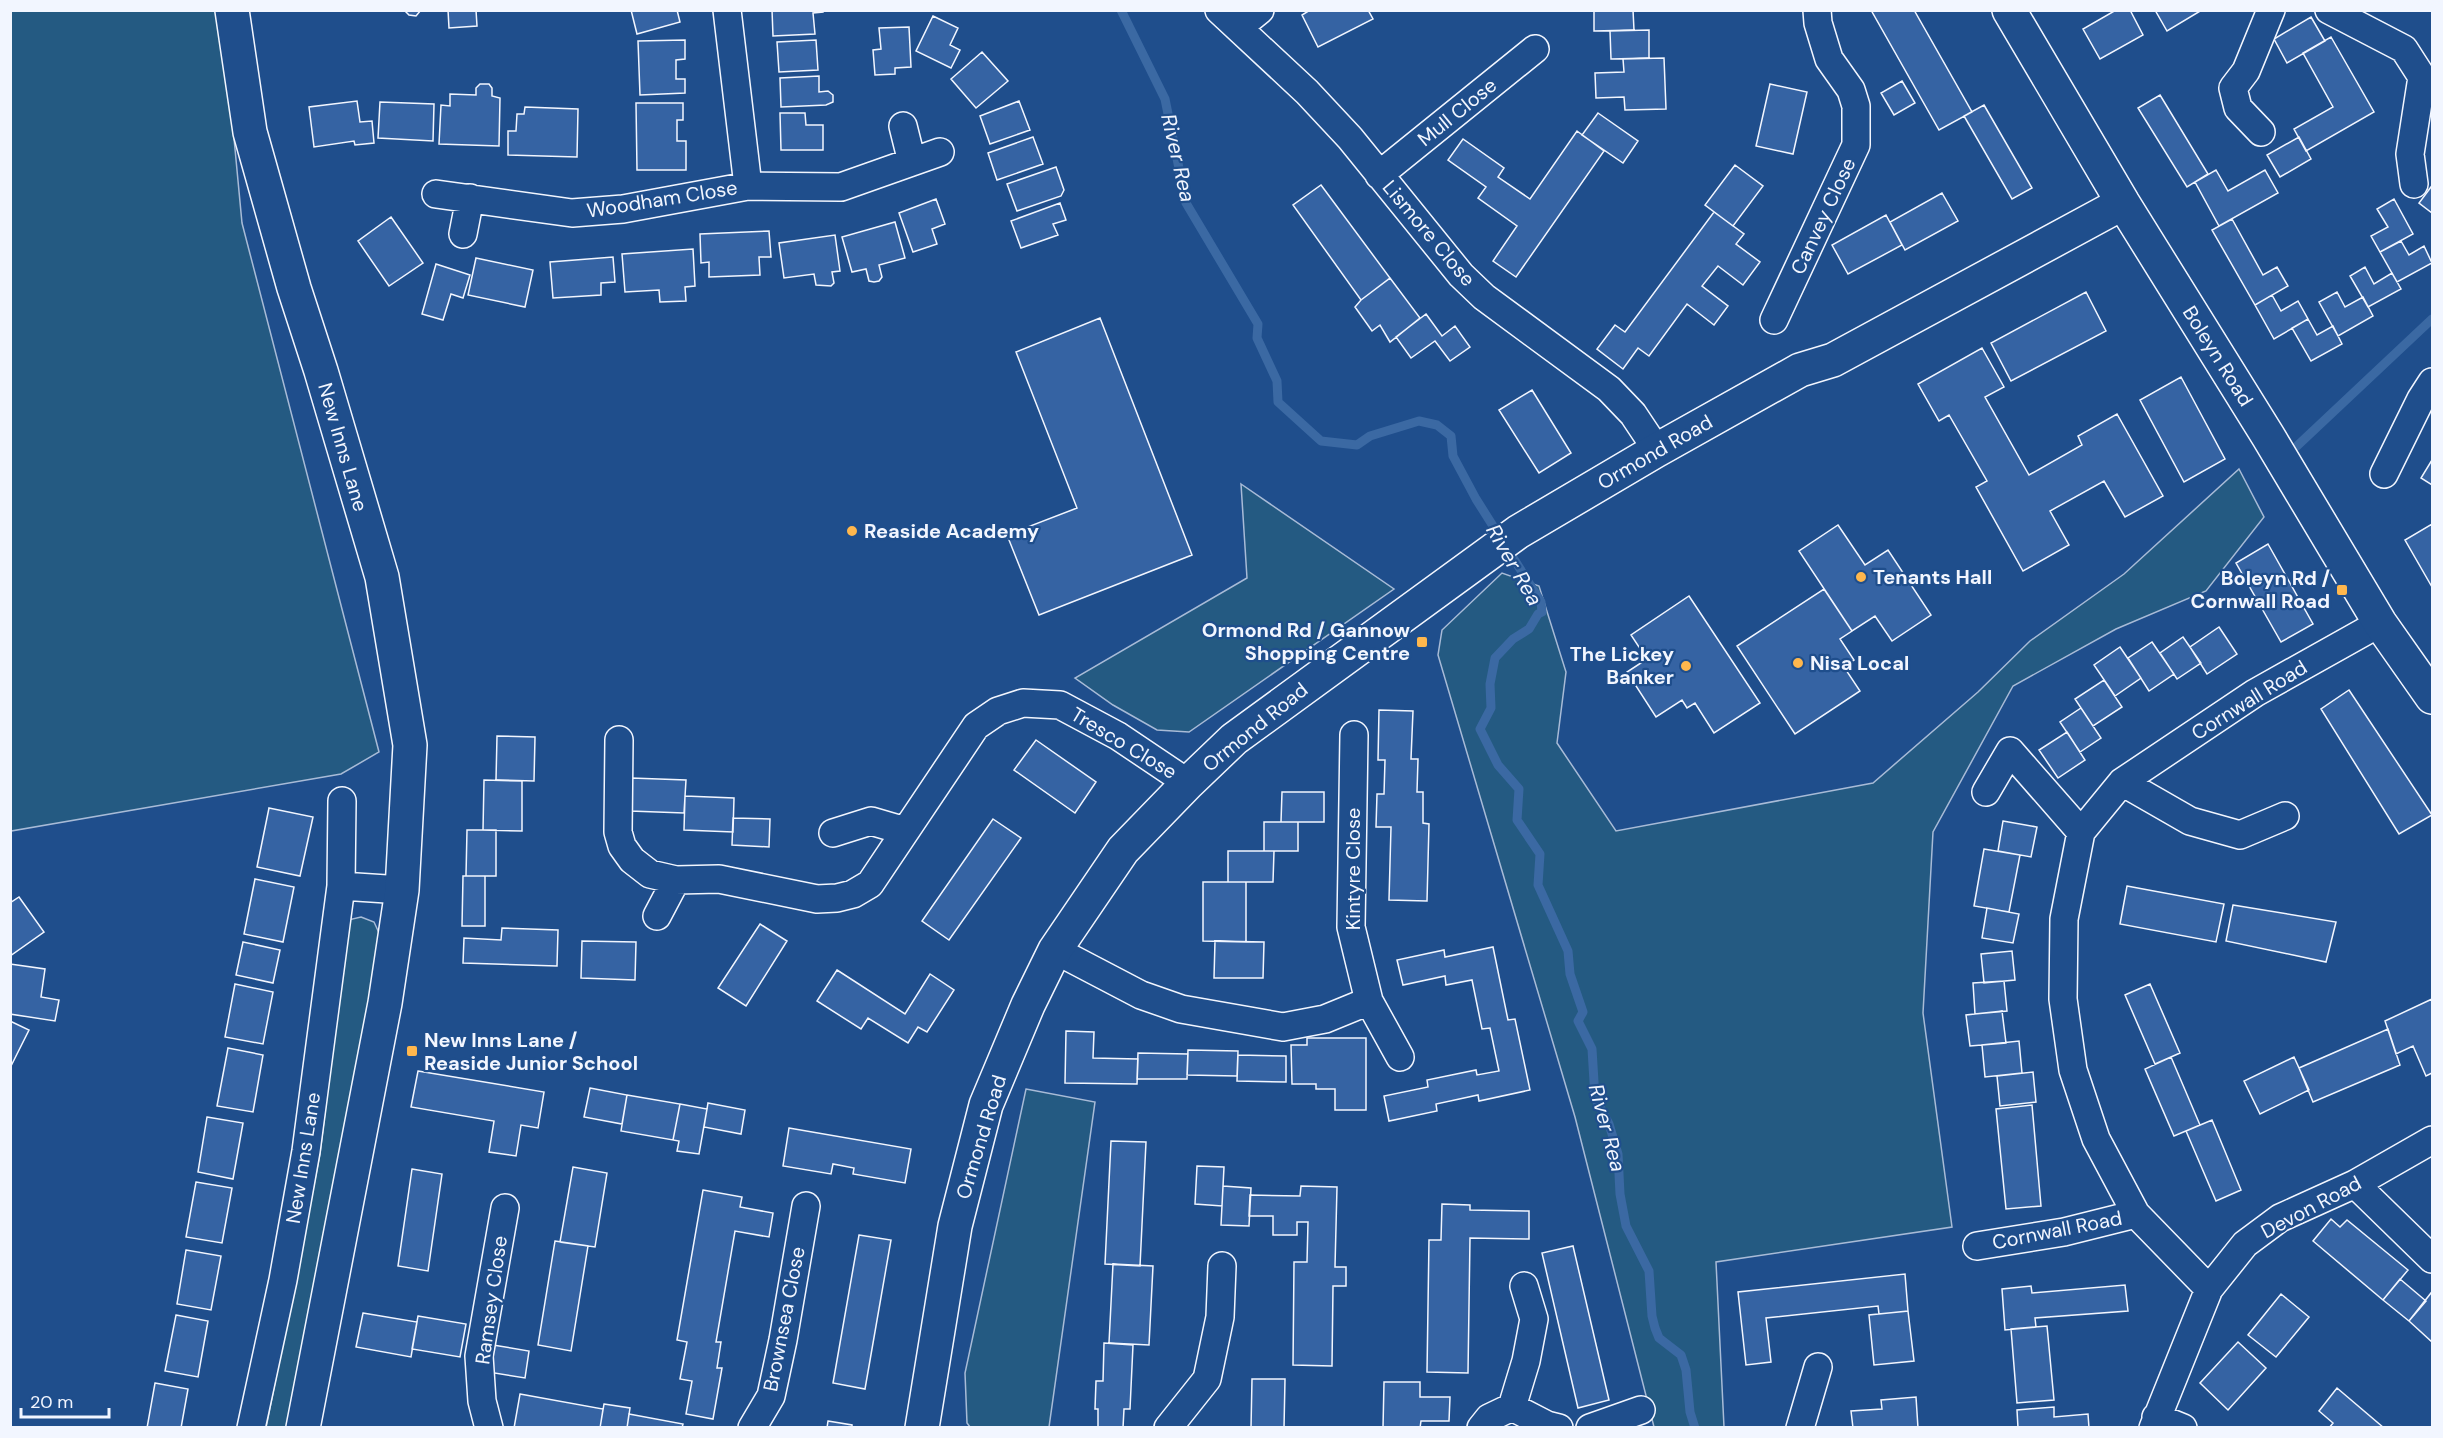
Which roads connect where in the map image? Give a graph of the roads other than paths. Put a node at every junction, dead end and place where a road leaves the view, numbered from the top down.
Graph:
1 (232, 10) edge
2 (727, 10) edge
3 (1816, 10) edge
4 (2271, 10) edge
5 (2329, 10) edge
6 (2014, 12) edge
7 (1239, 16) edge
8 (1535, 49) dead end
9 (2427, 75) edge
10 (903, 126) dead end
11 (2260, 132) dead end
12 (940, 152) dead end
13 (912, 162) junction
14 (1379, 174) junction
15 (2414, 184) dead end
16 (748, 186) junction
17 (436, 194) dead end
18 (470, 198) junction
19 (2123, 203) junction
20 (463, 234) dead end
21 (1774, 320) dead end
22 (2433, 382) edge
23 (1657, 450) junction
24 (2384, 474) dead end
25 (2380, 623) junction
26 (2433, 697) edge
27 (1354, 735) dead end
28 (619, 740) dead end
29 (2122, 782) junction
30 (1188, 783) junction
31 (1986, 792) dead end
32 (342, 801) dead end
33 (2285, 816) dead end
34 (905, 831) junction
35 (2081, 832) junction
36 (833, 833) dead end
37 (676, 880) junction
38 (341, 886) junction
39 (402, 890) junction
40 (657, 916) dead end
41 (1055, 950) junction
42 (1369, 1001) junction
43 (1400, 1057) dead end
44 (2433, 1140) edge
45 (2355, 1184) junction
46 (806, 1206) dead end
47 (505, 1208) dead end
48 (2136, 1214) junction
49 (1977, 1246) dead end
50 (2433, 1259) edge
51 (1222, 1266) dead end
52 (1524, 1286) dead end
53 (2209, 1289) junction
54 (1818, 1367) dead end
55 (1512, 1407) junction
56 (1641, 1410) dead end
57 (2155, 1422) edge
58 (251, 1428) edge
59 (303, 1428) edge
60 (489, 1428) edge
61 (752, 1428) edge
62 (922, 1428) edge
63 (1168, 1428) edge
64 (1481, 1428) edge
65 (1559, 1428) edge
66 (1590, 1428) edge
67 (1800, 1428) edge
68 (2183, 1428) edge

1 - 39 street, New Inns Lane
2 - 16 street, Woodham Close
3 - 21 street, Canvey Close
4 - 11 street
5 - 9 street
6 - 19 street, Boleyn Road
7 - 14 street, Lismore Close
8 - 14 street, Mull Close
9 - 15 street
10 - 13 street
12 - 13 street, Woodham Close
13 - 16 street, Woodham Close
14 - 23 street, Lismore Close
16 - 18 street, Woodham Close
17 - 18 street, Woodham Close
18 - 20 street
19 - 23 street, Ormond Road
19 - 25 street, Boleyn Road
22 - 24 street
23 - 30 street, Ormond Road
25 - 26 street, Boleyn Road
25 - 29 street, Cornwall Road
27 - 42 street, Kintyre Close
28 - 37 street, Tresco Close
29 - 33 street
29 - 35 street, Cornwall Road
30 - 34 street, Tresco Close
30 - 41 street, Ormond Road
31 - 35 street
32 - 38 street, New Inns Lane
34 - 36 street
34 - 37 street, Tresco Close
35 - 48 street, Cornwall Road
37 - 40 street
38 - 39 street
38 - 58 street, New Inns Lane
39 - 59 street, New Inns Lane
41 - 42 street
41 - 62 street, Ormond Road
42 - 43 street, Kintyre Close
44 - 45 street, Devon Road
45 - 50 street
45 - 53 street, Devon Road
46 - 61 street, Brownsea Close
47 - 60 street, Ramsey Close
48 - 49 street, Cornwall Road
48 - 53 street, Cornwall Road
51 - 63 street
52 - 55 street
53 - 57 street, Devon Road
54 - 67 street
55 - 64 street
55 - 65 street
56 - 66 street
57 - 68 street

